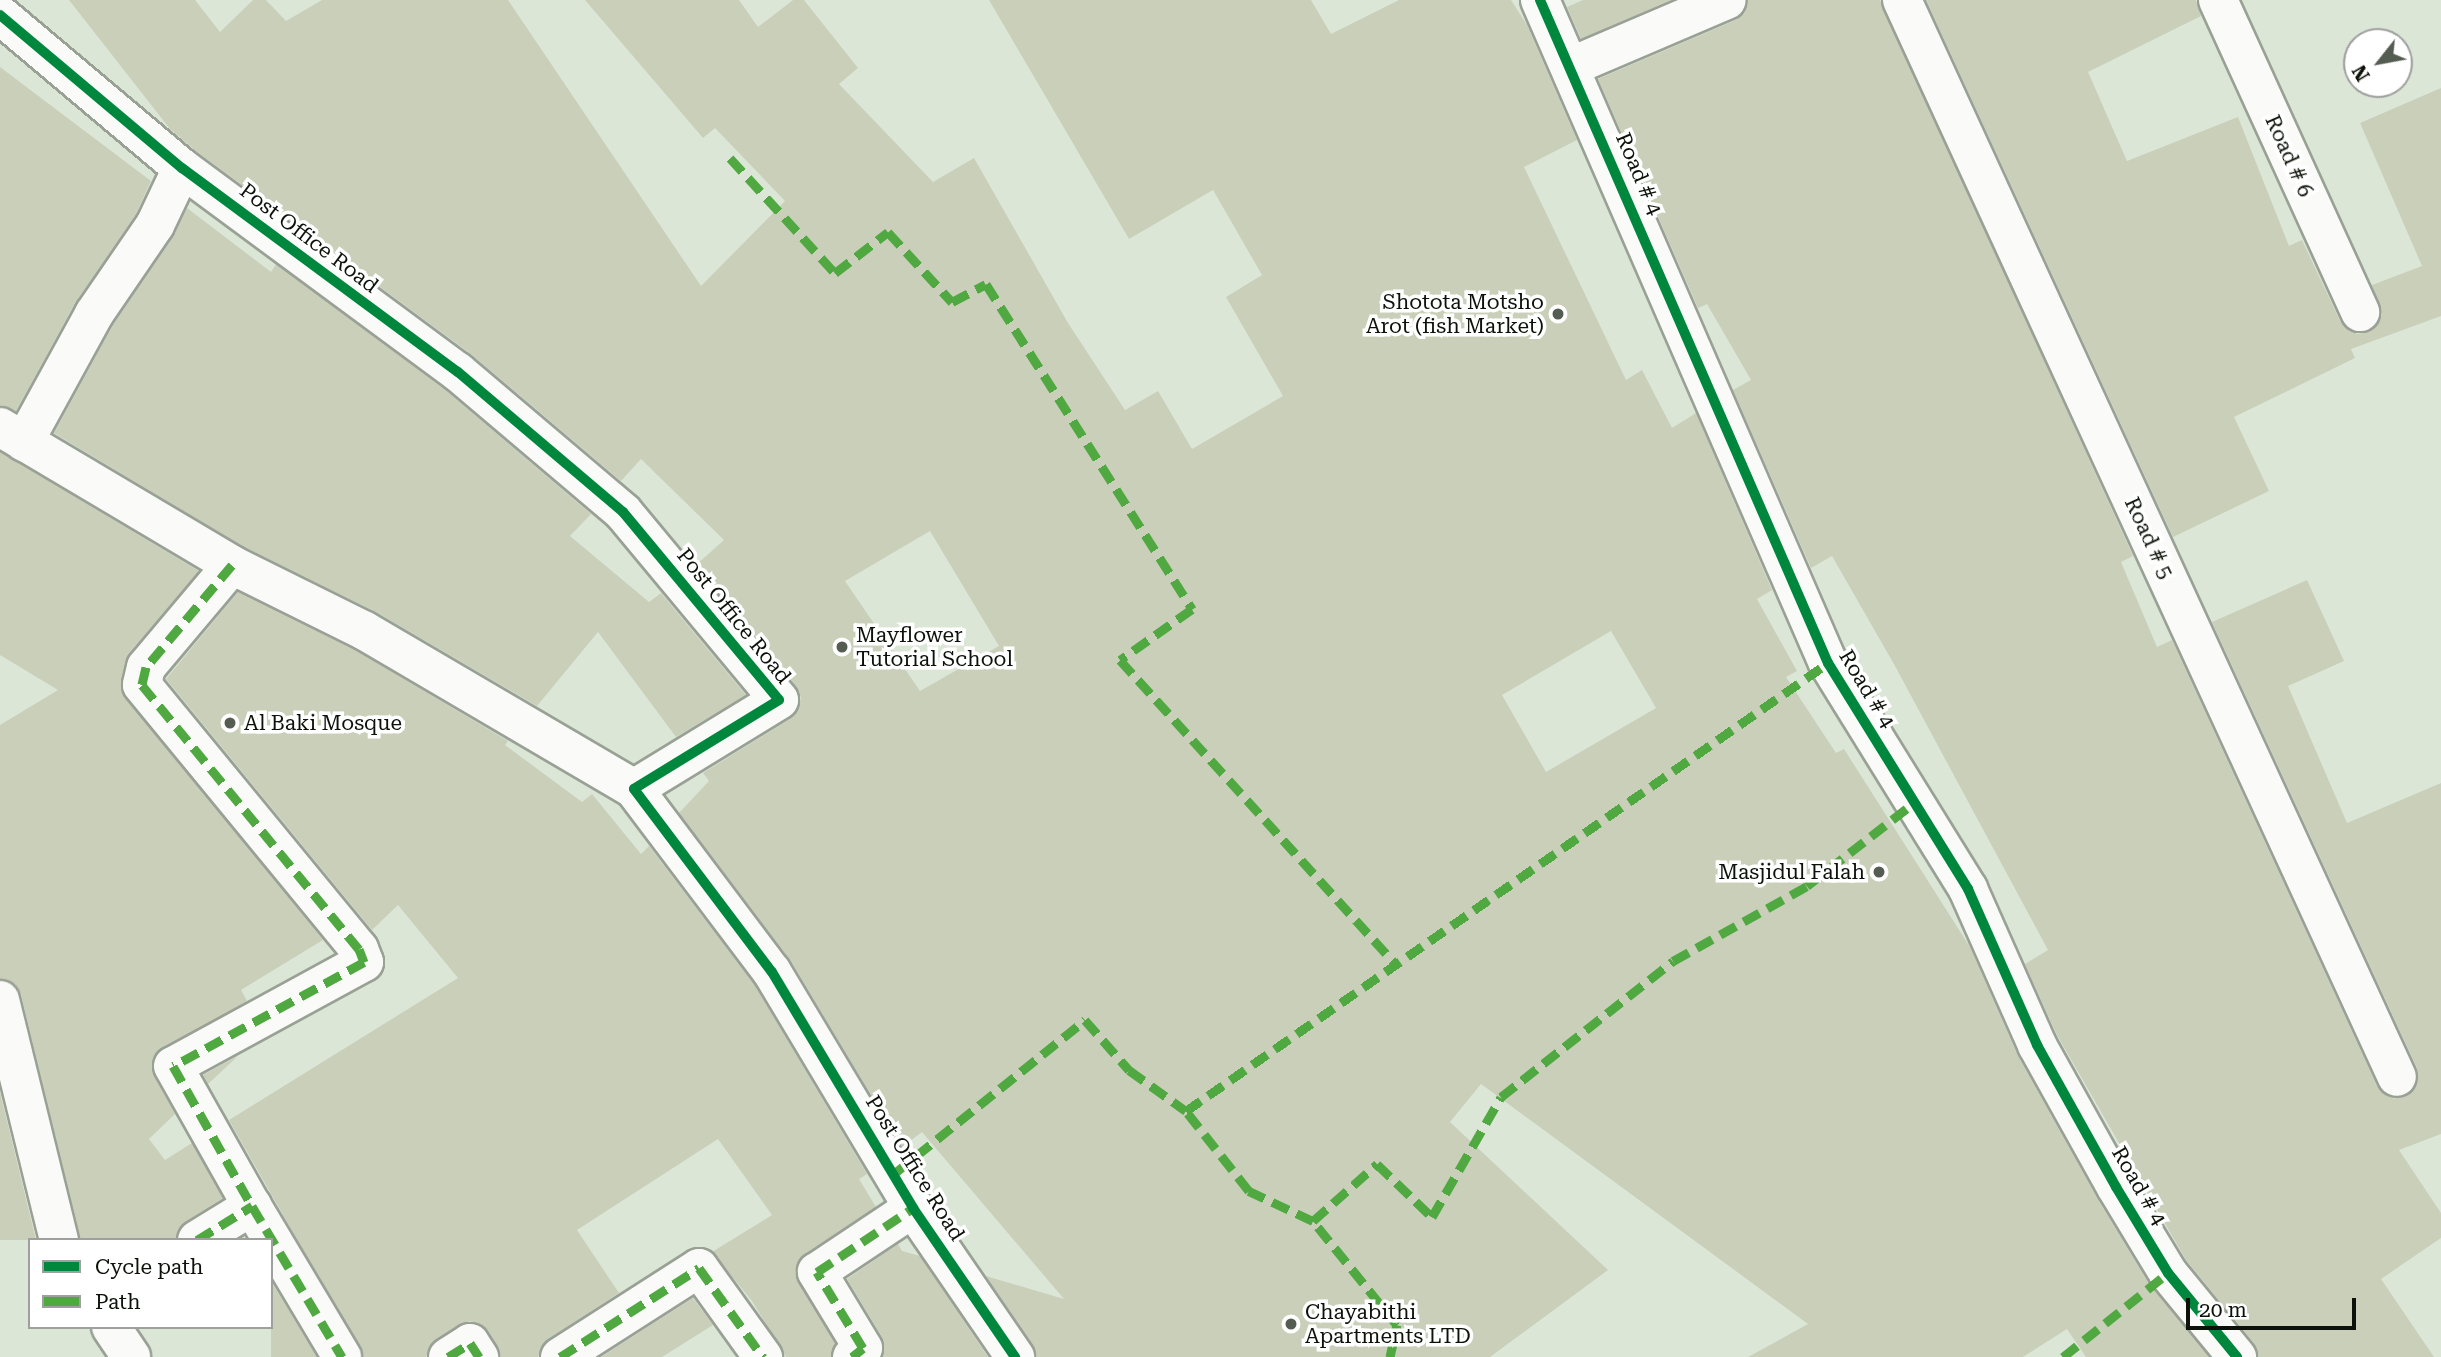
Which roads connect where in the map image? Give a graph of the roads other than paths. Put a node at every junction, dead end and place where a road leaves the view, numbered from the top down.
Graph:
1 (1540, 0) edge
2 (1727, 0) edge
3 (1902, 0) edge
4 (2218, 0) edge
5 (0, 15) edge
6 (1572, 66) junction
7 (182, 168) junction
8 (2360, 312) dead end
9 (12, 434) edge
10 (232, 565) junction
11 (634, 789) junction
12 (0, 1000) edge
13 (2397, 1076) dead end
14 (252, 1206) junction
15 (914, 1208) junction
16 (59, 1238) edge
17 (200, 1238) edge
18 (271, 1238) edge
19 (273, 1241) edge
20 (112, 1329) edge
21 (131, 1357) edge
22 (342, 1357) edge
23 (448, 1357) edge
24 (479, 1357) edge
25 (560, 1357) edge
26 (763, 1357) edge
27 (852, 1357) edge
28 (1015, 1357) edge
29 (2237, 1357) edge

1 - 6 street, Road # 4
2 - 6 street
3 - 13 street, Road # 5
4 - 8 street, Road # 6
5 - 7 street, Post Office Road
6 - 29 street, Road # 4
7 - 9 street
7 - 11 street, Post Office Road
9 - 10 street
10 - 11 street
10 - 14 street
11 - 15 street, Post Office Road
12 - 16 street
14 - 17 street
14 - 18 street
15 - 27 street
15 - 28 street, Post Office Road
19 - 22 street
20 - 21 street
23 - 24 street
25 - 26 street

